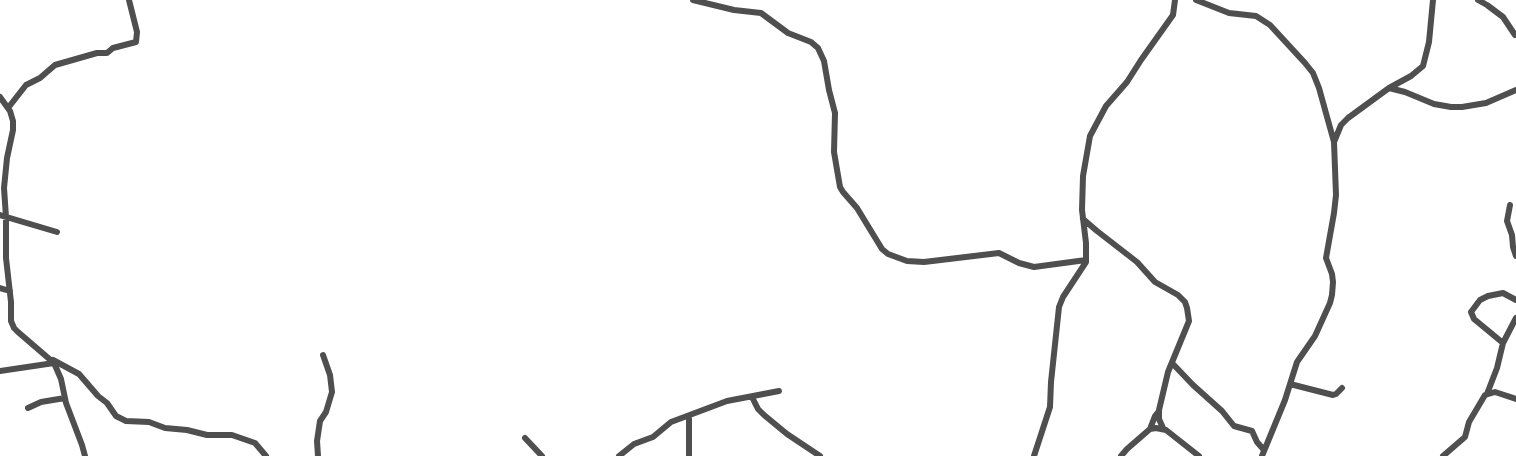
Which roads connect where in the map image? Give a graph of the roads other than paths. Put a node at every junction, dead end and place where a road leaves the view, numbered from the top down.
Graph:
1 (129, 0) edge
2 (693, 0) edge
3 (1175, 0) edge
4 (1196, 0) edge
5 (1433, 0) edge
6 (1478, 0) edge
7 (1516, 35) edge
8 (1389, 88) junction
9 (1516, 90) edge
10 (0, 97) edge
11 (8, 108) junction
12 (1334, 142) junction
13 (1510, 205) dead end
14 (3, 216) edge
15 (1083, 219) junction
16 (57, 232) dead end
17 (1516, 256) edge
18 (1086, 260) junction
19 (0, 288) edge
20 (10, 291) junction
21 (1516, 300) edge
22 (1516, 318) edge
23 (1503, 343) junction
24 (323, 355) dead end
25 (53, 361) junction
26 (1172, 363) junction
27 (0, 370) edge
28 (1290, 384) junction
29 (1342, 388) dead end
30 (779, 392) dead end
31 (1487, 394) junction
32 (65, 398) junction
33 (752, 398) junction
34 (1516, 398) edge
35 (28, 408) dead end
36 (1159, 410) junction
37 (689, 416) junction
38 (1163, 428) junction
39 (1150, 429) junction
40 (525, 438) dead end
41 (1263, 453) edge
42 (85, 456) edge
43 (266, 456) edge
44 (318, 456) edge
45 (542, 456) edge
46 (619, 456) edge
47 (689, 456) edge
48 (820, 456) edge
49 (1034, 456) edge
50 (1122, 456) edge
51 (1199, 456) edge
52 (1442, 456) edge

1 - 11 street
2 - 18 street
3 - 15 street
4 - 12 street
5 - 8 street
6 - 7 street
8 - 9 street
8 - 12 street
10 - 11 street
11 - 14 street
12 - 28 street
13 - 17 street
14 - 16 street
14 - 20 street
15 - 18 street
15 - 26 street
18 - 49 street
19 - 20 street
20 - 25 street
21 - 23 street
22 - 23 street
23 - 31 street
24 - 44 street
25 - 27 street
25 - 32 street
25 - 43 street
26 - 36 street
26 - 41 street
28 - 29 street
28 - 41 street
30 - 33 street
31 - 34 street
31 - 52 street
32 - 35 street
32 - 42 street
33 - 37 street
33 - 48 street
36 - 38 street
36 - 39 street
37 - 46 street
37 - 47 street
38 - 39 street
38 - 51 street
39 - 50 street
40 - 45 street

